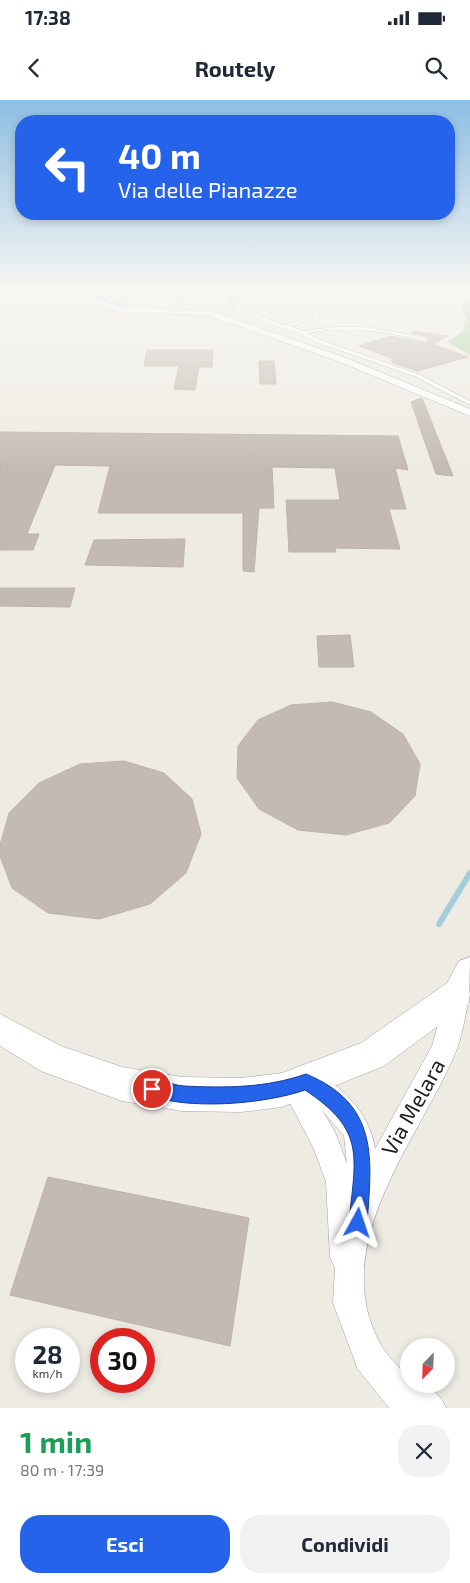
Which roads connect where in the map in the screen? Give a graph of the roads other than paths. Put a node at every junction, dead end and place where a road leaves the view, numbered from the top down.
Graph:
1 (309, 348) edge
2 (338, 348) edge
3 (470, 403) edge
4 (470, 413) edge
5 (464, 982) edge
6 (0, 1030) edge
7 (300, 1084) junction
8 (358, 1223) junction
9 (348, 1279) junction
10 (390, 1380) junction
11 (411, 1408) edge
12 (429, 1408) edge

1 - 4 street
2 - 3 lane
5 - 7 street
5 - 8 street, Via Melara
6 - 7 street
7 - 8 street
7 - 9 street
8 - 9 street, Via Melara
9 - 10 street, Via Melara
10 - 11 street, Via Melara
10 - 12 street, Via Melara

